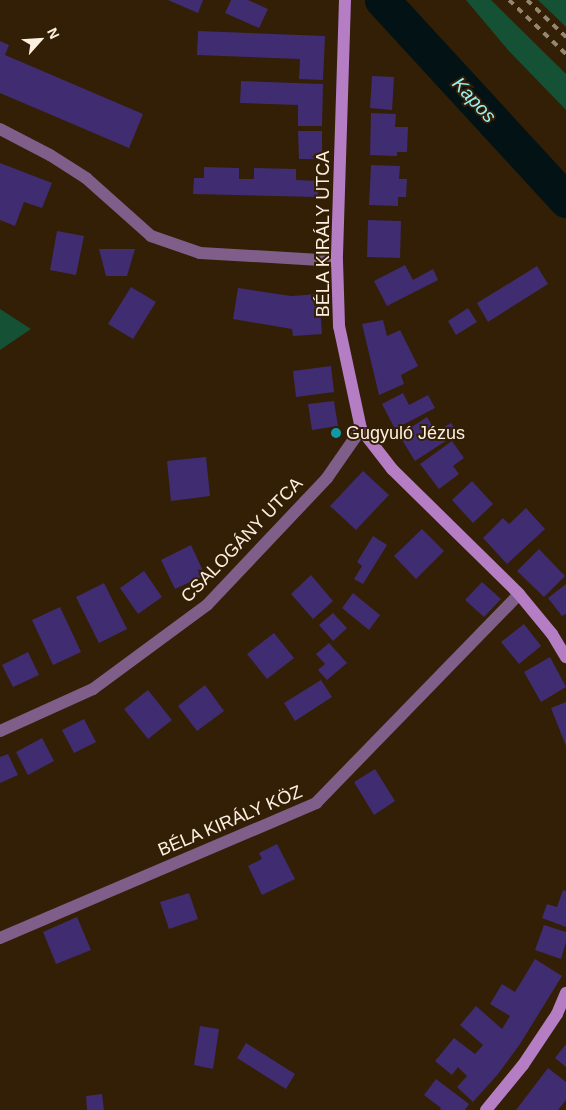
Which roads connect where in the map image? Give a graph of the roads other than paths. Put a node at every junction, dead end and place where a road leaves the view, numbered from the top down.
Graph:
1 (345, 0) edge
2 (0, 130) edge
3 (337, 261) junction
4 (361, 429) junction
5 (519, 594) junction
6 (566, 657) edge
7 (0, 730) edge
8 (0, 938) edge
9 (566, 993) edge
10 (486, 1110) edge

1 - 3 street, BÉLA KIRÁLY UTCA
2 - 3 street
3 - 4 street, BÉLA KIRÁLY UTCA
4 - 5 street, BÉLA KIRÁLY UTCA
4 - 7 street, CSALOGÁNY UTCA
5 - 6 street, BÉLA KIRÁLY UTCA
5 - 8 street, BÉLA KIRÁLY KÖZ
9 - 10 street

